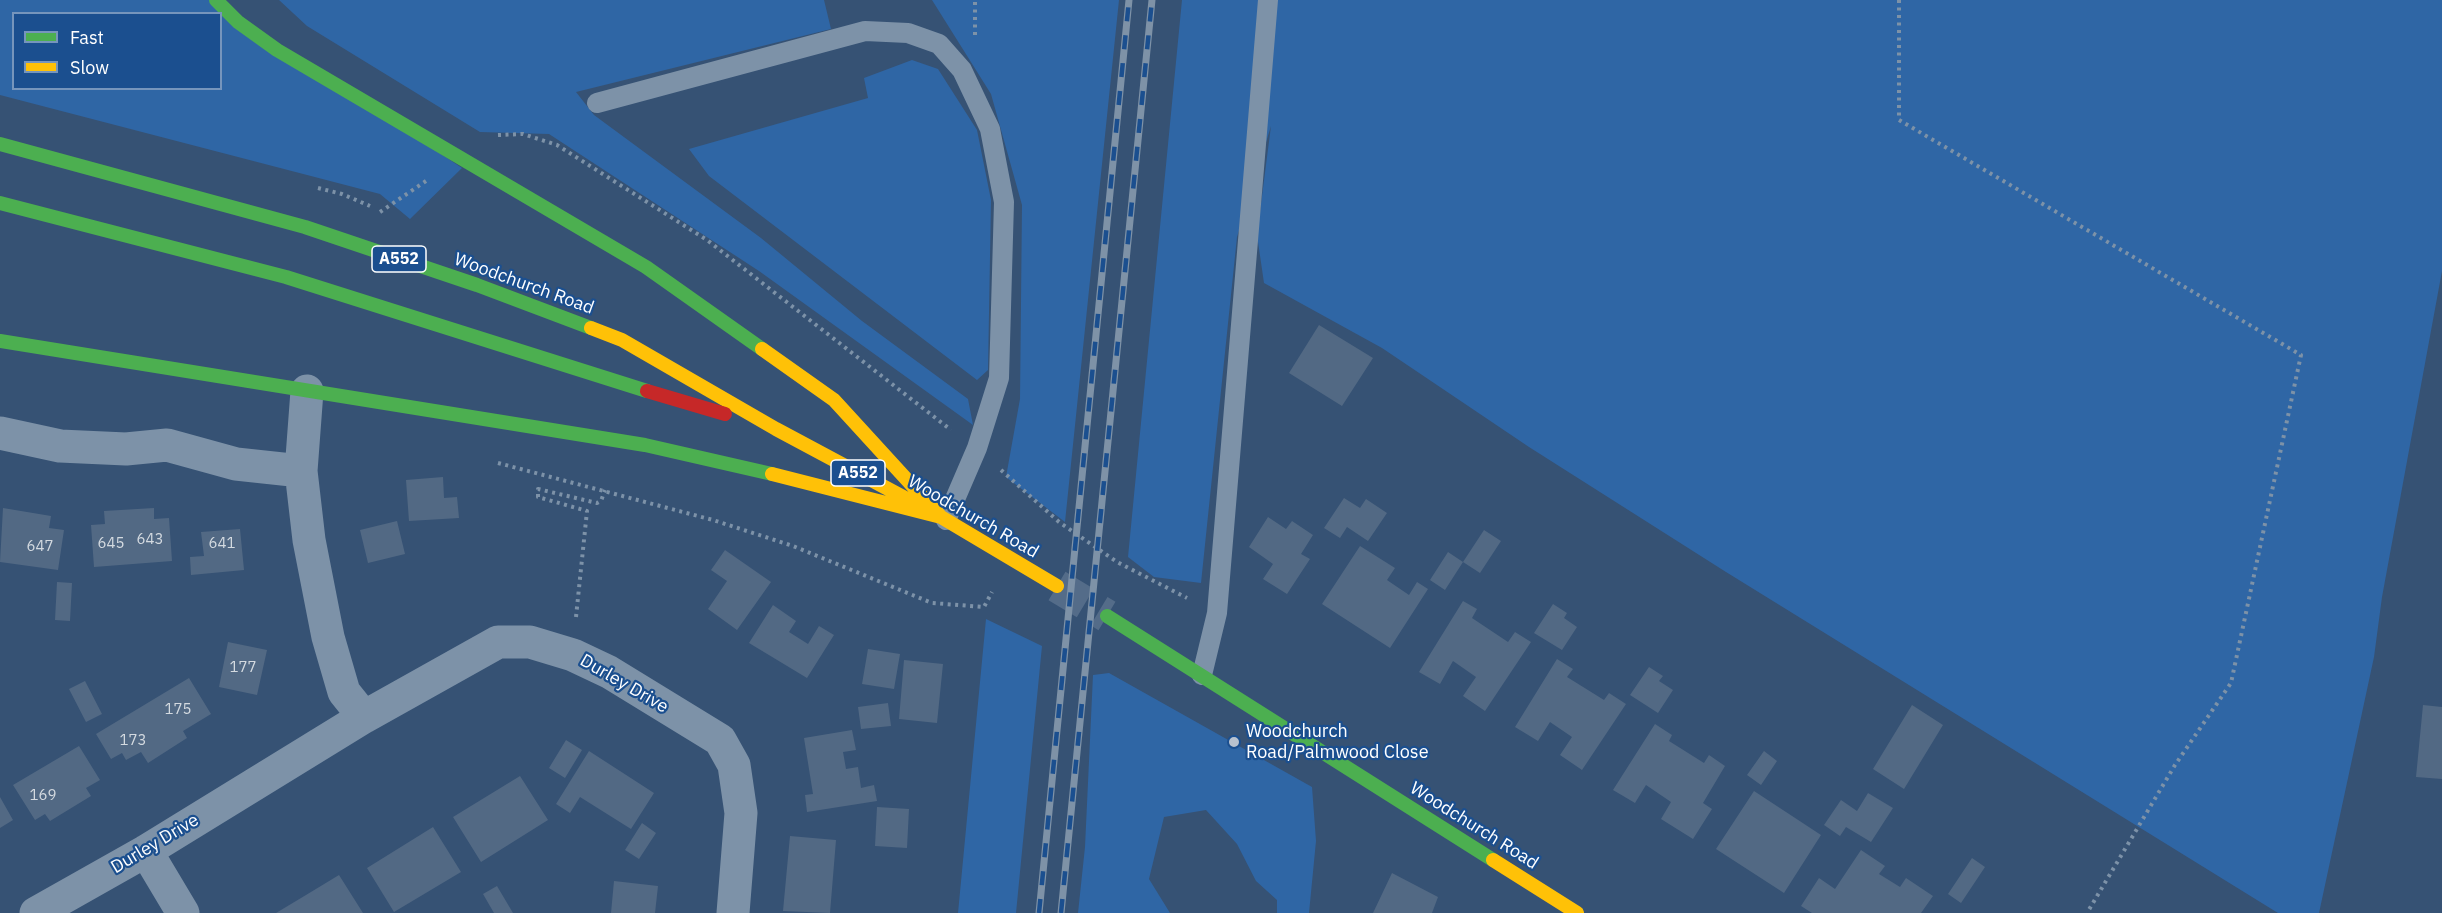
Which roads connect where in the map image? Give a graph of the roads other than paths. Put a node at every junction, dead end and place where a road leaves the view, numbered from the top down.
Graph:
1 (216, 0) edge
2 (1268, 0) edge
3 (597, 103) dead end
4 (0, 144) edge
5 (0, 202) edge
6 (0, 341) edge
7 (307, 391) junction
8 (776, 429) junction
9 (0, 433) edge
10 (301, 471) junction
11 (944, 518) junction
12 (1057, 586) tunnel mouth
13 (1107, 616) tunnel mouth
14 (1202, 675) junction
15 (364, 717) junction
16 (146, 851) junction
17 (36, 913) edge
18 (183, 913) edge
19 (733, 913) edge
20 (1577, 913) edge

1 - 11 main road
2 - 14 lane
3 - 11 lane
4 - 8 main road, Woodchurch Road / A552
5 - 8 main road, Woodchurch Road / A552
6 - 7 main road
7 - 10 street
7 - 11 main road
8 - 11 main road, Woodchurch Road / A552
9 - 10 street
10 - 15 street
11 - 12 main road, Woodchurch Road / A552
13 - 14 main road, Woodchurch Road
14 - 20 main road, Woodchurch Road
15 - 16 street, Durley Drive
15 - 19 street, Durley Drive
16 - 17 street, Durley Drive
16 - 18 street

